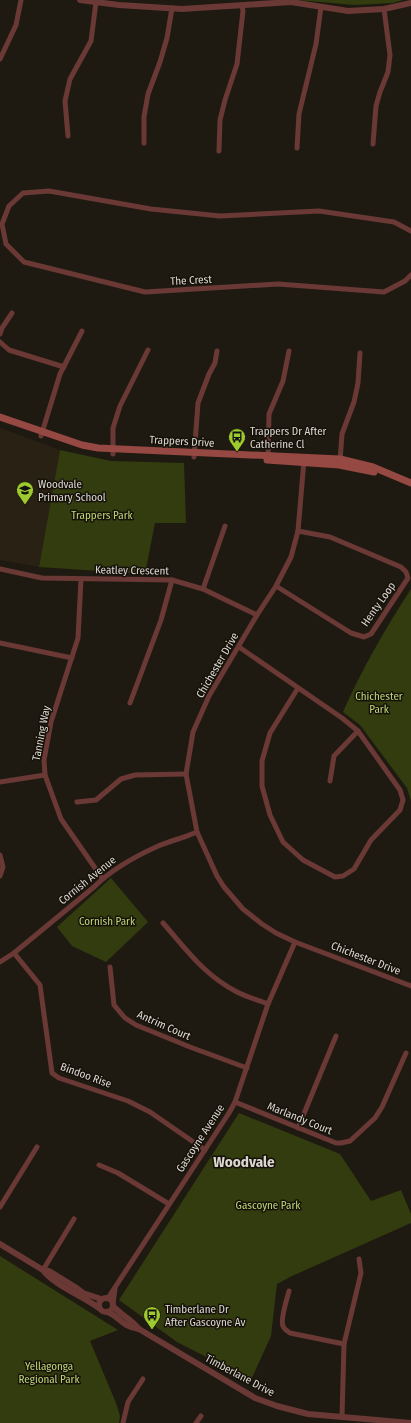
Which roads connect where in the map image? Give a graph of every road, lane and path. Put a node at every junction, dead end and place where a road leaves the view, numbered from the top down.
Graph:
1 (21, 0) edge
2 (80, 0) edge
3 (96, 2) junction
4 (411, 2) edge
5 (242, 5) junction
6 (321, 7) junction
7 (172, 8) junction
8 (384, 9) junction
9 (0, 59) edge
10 (68, 136) dead end
11 (144, 143) dead end
12 (372, 144) dead end
13 (298, 148) dead end
14 (218, 150) dead end
15 (3, 216) edge
16 (411, 231) edge
17 (411, 275) edge
18 (12, 313) dead end
19 (82, 331) dead end
20 (0, 334) edge
21 (0, 342) edge
22 (148, 350) dead end
23 (217, 351) dead end
24 (289, 351) dead end
25 (360, 353) dead end
26 (64, 367) junction
27 (0, 417) edge
28 (0, 421) edge
29 (42, 434) junction
30 (113, 451) junction
31 (194, 455) junction
32 (268, 458) junction
33 (304, 460) junction
34 (340, 462) junction
35 (411, 483) edge
36 (411, 488) edge
37 (225, 526) dead end
38 (298, 531) junction
39 (0, 569) edge
40 (81, 578) junction
41 (172, 580) junction
42 (276, 586) junction
43 (203, 588) junction
44 (257, 615) junction
45 (0, 643) edge
46 (239, 648) junction
47 (72, 658) junction
48 (298, 688) junction
49 (130, 703) dead end
50 (358, 731) junction
51 (186, 774) junction
52 (45, 775) junction
53 (330, 781) dead end
54 (0, 782) edge
55 (77, 802) dead end
56 (197, 832) junction
57 (0, 855) edge
58 (0, 876) edge
59 (102, 878) junction
60 (164, 923) dead end
61 (295, 942) junction
62 (14, 952) junction
63 (0, 962) edge
64 (110, 967) dead end
65 (411, 986) edge
66 (268, 1004) junction
67 (336, 1036) dead end
68 (406, 1053) dead end
69 (247, 1068) junction
70 (235, 1102) junction
71 (298, 1128) junction
72 (37, 1147) dead end
73 (205, 1150) junction
74 (99, 1165) dead end
75 (169, 1204) junction
76 (0, 1207) edge
77 (74, 1219) dead end
78 (0, 1244) edge
79 (359, 1259) dead end
80 (44, 1270) junction
81 (115, 1288) junction
82 (289, 1291) dead end
83 (108, 1298) junction
84 (101, 1300) junction
85 (113, 1305) junction
86 (99, 1308) junction
87 (108, 1312) junction
88 (139, 1329) junction
89 (344, 1344) junction
90 (143, 1379) dead end
91 (201, 1416) dead end
92 (342, 1417) junction
93 (123, 1423) edge
94 (196, 1423) edge
95 (411, 1423) edge

1 - 9 street
2 - 3 street
3 - 7 street
3 - 10 street
4 - 8 street
5 - 6 street
5 - 7 street
5 - 14 street
6 - 8 street
6 - 13 street
7 - 11 street
8 - 12 street
15 - 16 street, The Crest
15 - 17 street, The Crest
18 - 20 street
19 - 26 street
21 - 26 street
22 - 30 street
23 - 31 street
24 - 32 street
25 - 34 street
26 - 29 street
27 - 29 main road, Trappers Drive
28 - 29 main road, Trappers Drive
29 - 30 main road, Trappers Drive
30 - 31 main road, Trappers Drive
31 - 32 main road, Trappers Drive
32 - 33 main road, Trappers Drive
33 - 34 main road, Trappers Drive
33 - 38 street, Chichester Drive
34 - 35 main road, Trappers Drive
34 - 36 main road, Trappers Drive
37 - 43 street
38 - 42 street, Chichester Drive
38 - 42 street, Henty Loop
39 - 40 street, Keatley Crescent
40 - 41 street, Keatley Crescent
40 - 47 street, Tanning Way
41 - 43 street, Keatley Crescent
41 - 49 street
42 - 44 street, Chichester Drive
43 - 44 street, Keatley Crescent
44 - 46 street, Chichester Drive
45 - 47 street
46 - 48 street
46 - 51 street, Chichester Drive
47 - 52 street, Tanning Way
48 - 50 street
48 - 50 street
50 - 53 street
51 - 55 street
51 - 56 street, Chichester Drive
52 - 54 street
52 - 59 street, Tanning Way
56 - 59 street, Cornish Avenue
56 - 61 street, Chichester Drive
57 - 58 street
59 - 62 street, Cornish Avenue
60 - 66 street
61 - 65 street, Chichester Drive
61 - 66 street, Gascoyne Avenue
62 - 63 street, Cornish Avenue
62 - 73 street, Bindoo Rise
64 - 69 street, Antrim Court
66 - 69 street, Gascoyne Avenue
67 - 71 street
68 - 71 street, Marlandy Court
69 - 70 street, Gascoyne Avenue
70 - 71 street, Marlandy Court
70 - 73 street, Gascoyne Avenue
72 - 76 street
73 - 75 street, Gascoyne Avenue
74 - 75 street
75 - 81 street, Gascoyne Avenue
77 - 80 street
78 - 80 street
79 - 89 street
80 - 84 street
80 - 86 street
81 - 83 street, Gascoyne Avenue
81 - 85 street, Gascoyne Avenue
82 - 89 street
83 - 84 street
83 - 85 street
84 - 86 street
85 - 87 street
85 - 88 street, Timberlane Drive
86 - 87 street
87 - 88 street, Timberlane Drive
88 - 92 street, Timberlane Drive
89 - 92 street
90 - 93 street
91 - 94 street
92 - 95 street, Timberlane Drive

